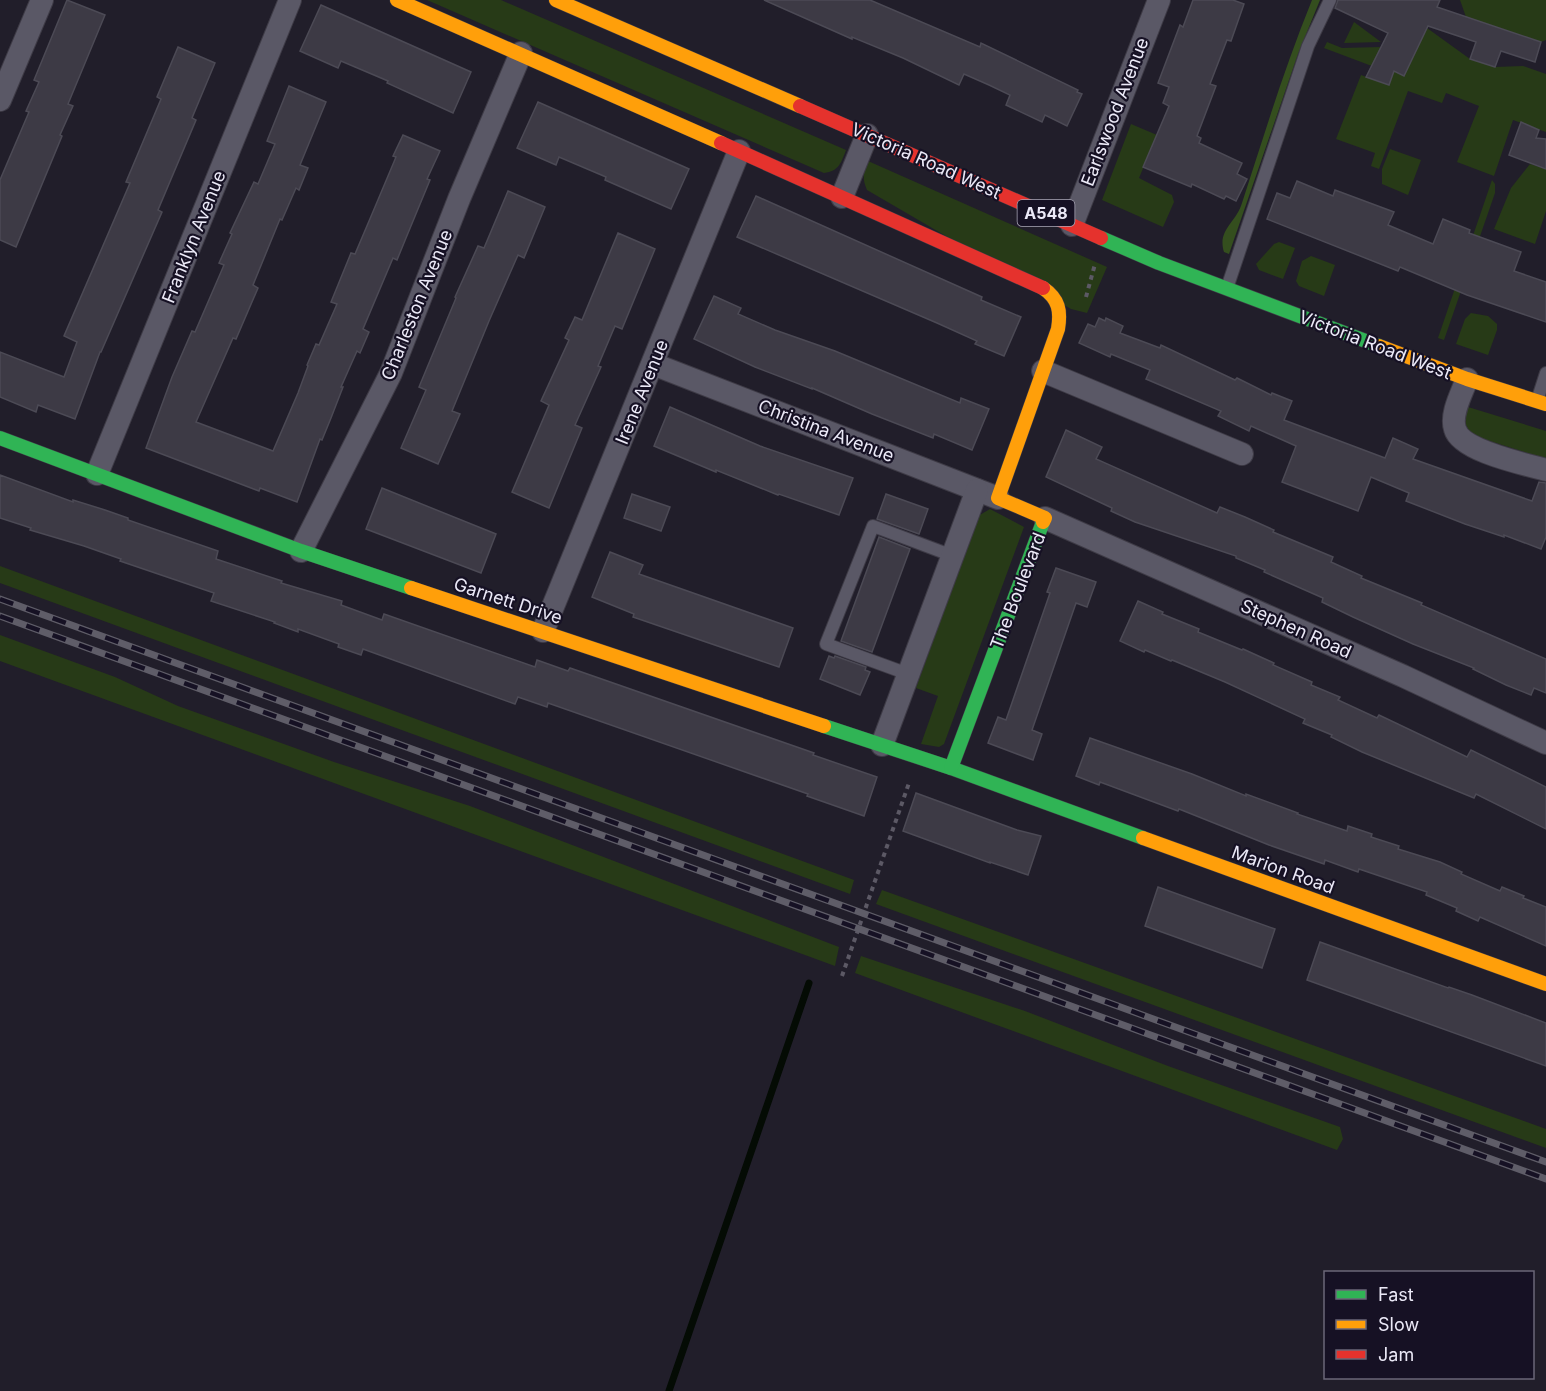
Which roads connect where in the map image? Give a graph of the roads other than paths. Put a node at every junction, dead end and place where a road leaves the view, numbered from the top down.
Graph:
1 (42, 0) edge
2 (290, 0) edge
3 (397, 0) edge
4 (556, 0) edge
5 (1158, 0) edge
6 (1330, 0) edge
7 (521, 54) junction
8 (0, 100) edge
9 (867, 135) junction
10 (739, 151) junction
11 (842, 197) junction
12 (1072, 225) junction
13 (1226, 289) junction
14 (653, 364) junction
15 (1043, 371) junction
16 (1546, 373) edge
17 (1467, 379) junction
18 (1542, 403) edge
19 (0, 438) edge
20 (1242, 454) dead end
21 (1546, 470) edge
22 (97, 474) junction
23 (988, 494) junction
24 (1045, 518) junction
25 (301, 551) junction
26 (953, 556) junction
27 (543, 632) junction
28 (908, 674) junction
29 (1546, 742) edge
30 (882, 745) junction
31 (951, 768) junction
32 (1007, 789) joint
33 (1546, 984) edge

1 - 8 street
2 - 22 street, Franklyn Avenue
3 - 7 street
4 - 9 street, Victoria Road West / A548
5 - 12 street, Earlswood Avenue
6 - 13 lane
7 - 10 street
7 - 25 street, Charleston Avenue
9 - 11 street
9 - 12 street, Victoria Road West / A548
10 - 11 street
10 - 14 street, Irene Avenue
11 - 15 street
12 - 13 street, Victoria Road West / A548
13 - 17 street, Victoria Road West / A548
14 - 23 street, Christina Avenue
14 - 27 street, Irene Avenue
15 - 20 street
15 - 23 street
16 - 18 lane
17 - 18 street, Victoria Road West / A548
17 - 21 street, Victoria Road West
19 - 22 street, Garnett Drive
22 - 25 street, Garnett Drive
23 - 24 street, The Boulevard
23 - 26 street
24 - 29 street, Stephen Road
24 - 31 street, The Boulevard
25 - 27 street, Garnett Drive
26 - 28 street
26 - 28 lane
27 - 30 street, Garnett Drive
28 - 30 street
30 - 31 street, Garnett Drive
31 - 32 street, Garnett Drive
32 - 33 street, Marion Road

